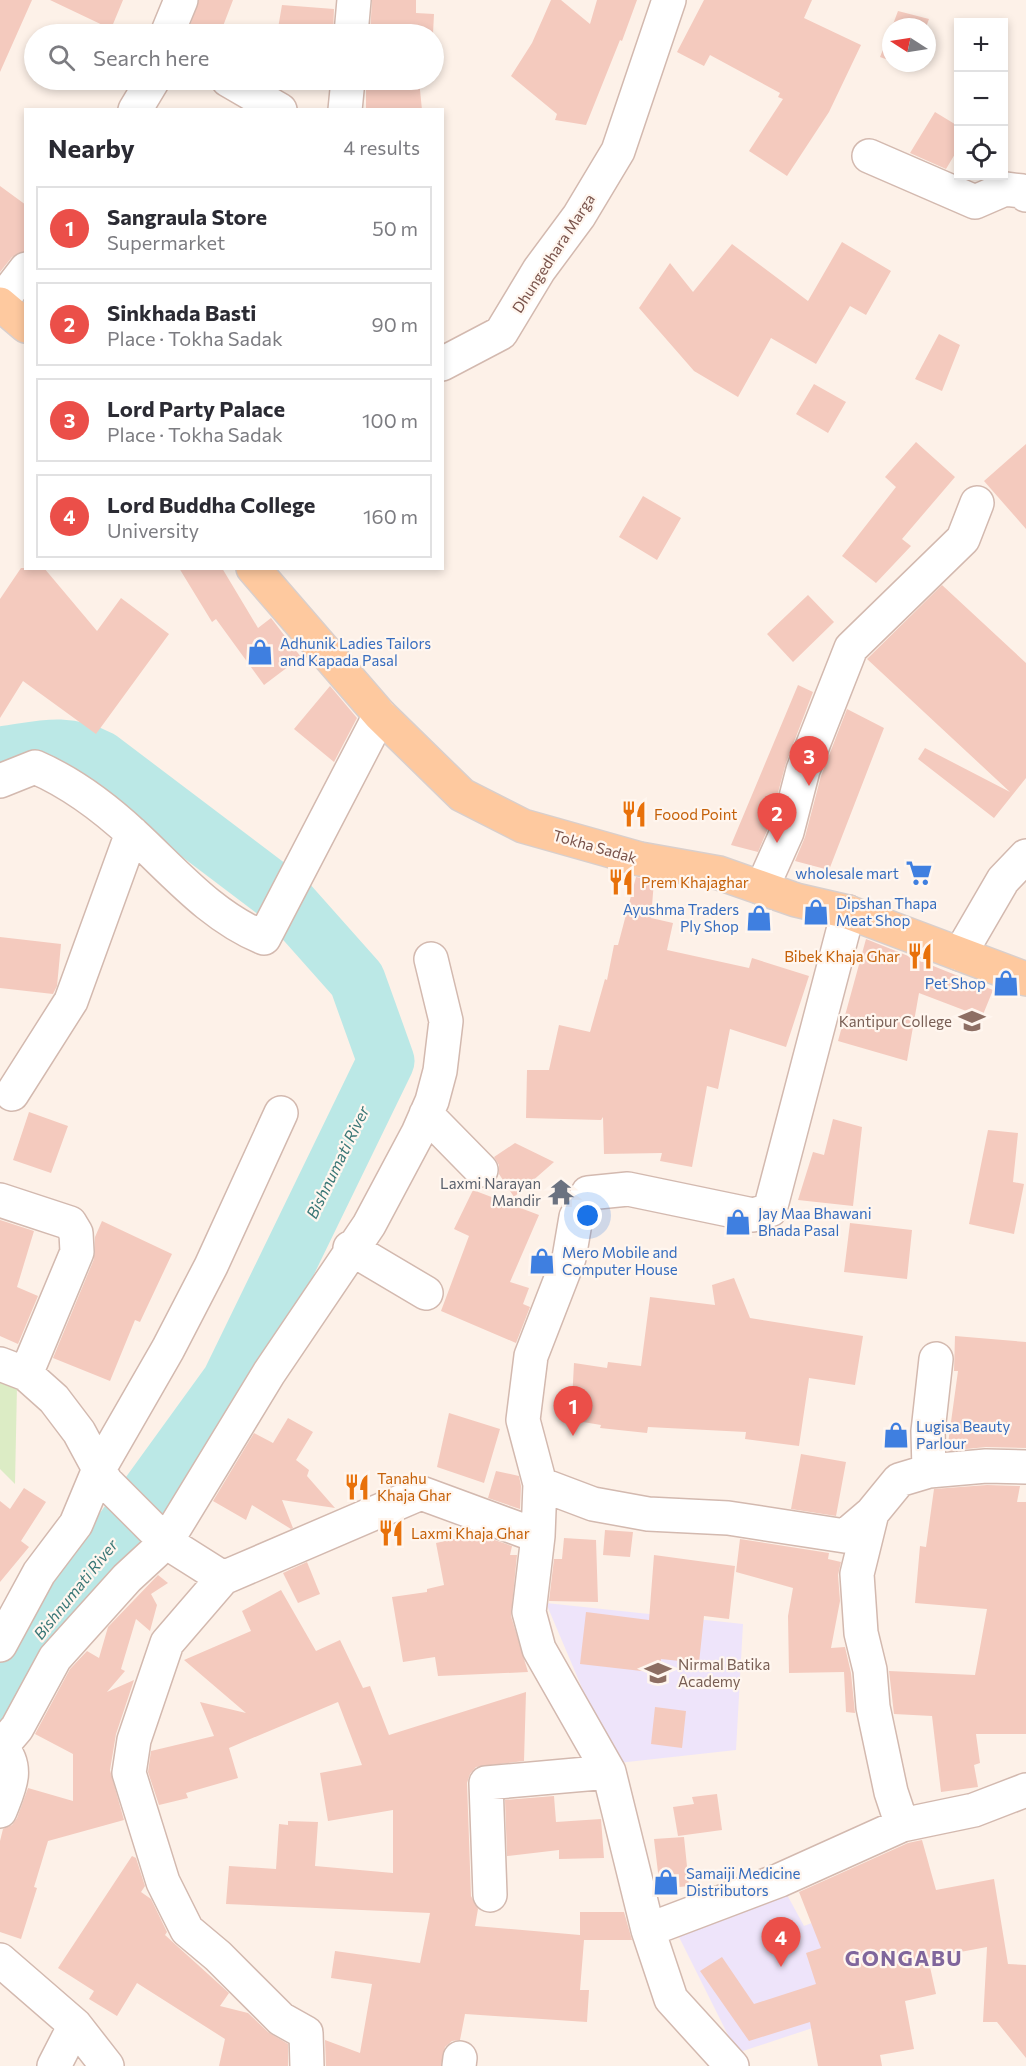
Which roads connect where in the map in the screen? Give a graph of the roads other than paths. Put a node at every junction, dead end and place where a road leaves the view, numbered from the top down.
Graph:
1 (181, 0) edge
2 (354, 0) edge
3 (669, 0) edge
4 (171, 24) edge
5 (352, 24) edge
6 (147, 90) edge
7 (245, 90) edge
8 (347, 90) edge
9 (136, 108) edge
10 (277, 108) edge
11 (345, 108) edge
12 (869, 156) dead end
13 (1026, 195) edge
14 (24, 272) edge
15 (0, 303) edge
16 (24, 324) edge
17 (444, 363) edge
18 (977, 503) dead end
19 (255, 570) edge
20 (380, 715) junction
21 (0, 781) edge
22 (132, 833) junction
23 (1026, 856) edge
24 (762, 888) junction
25 (848, 912) junction
26 (960, 954) junction
27 (431, 959) dead end
28 (1026, 979) edge
29 (12, 1094) dead end
30 (281, 1113) dead end
31 (426, 1114) junction
32 (482, 1170) dead end
33 (0, 1200) edge
34 (350, 1248) junction
35 (426, 1293) dead end
36 (936, 1359) dead end
37 (13, 1369) edge
38 (1026, 1467) edge
39 (929, 1471) junction
40 (103, 1475) junction
41 (540, 1484) junction
42 (872, 1513) junction
43 (160, 1535) junction
44 (538, 1536) junction
45 (223, 1578) junction
46 (10, 1603) edge
47 (0, 1645) edge
48 (0, 1747) edge
49 (609, 1772) junction
50 (1026, 1790) edge
51 (0, 1811) edge
52 (902, 1825) junction
53 (490, 1895) dead end
54 (648, 1929) junction
55 (0, 1960) edge
56 (75, 2025) junction
57 (54, 2066) edge
58 (107, 2066) edge
59 (307, 2066) edge
60 (732, 2066) edge

1 - 4 street
2 - 5 street
3 - 17 street, Dhungedhara Marga
6 - 9 street
7 - 10 street
8 - 11 street
12 - 13 street
14 - 15 street
15 - 16 main road
18 - 24 street
19 - 20 main road, Tokha Sadak
20 - 22 street
20 - 24 main road, Tokha Sadak
21 - 22 street
22 - 29 street
23 - 26 street
24 - 25 main road, Tokha Sadak
25 - 26 main road, Tokha Sadak
25 - 41 street
26 - 28 main road, Tokha Sadak
27 - 31 street
30 - 40 street
31 - 32 street
31 - 34 street
33 - 37 street
34 - 35 street
34 - 43 street
36 - 39 street
37 - 40 street
38 - 39 street
39 - 42 street
40 - 43 street
40 - 46 street
41 - 42 street
41 - 44 street
42 - 52 street
43 - 45 street
43 - 48 street
44 - 45 street
44 - 49 street
45 - 59 street
46 - 47 street
48 - 51 street
49 - 53 street
49 - 54 street
50 - 52 street
52 - 54 street
54 - 60 street
55 - 56 street
56 - 57 street
56 - 58 street

